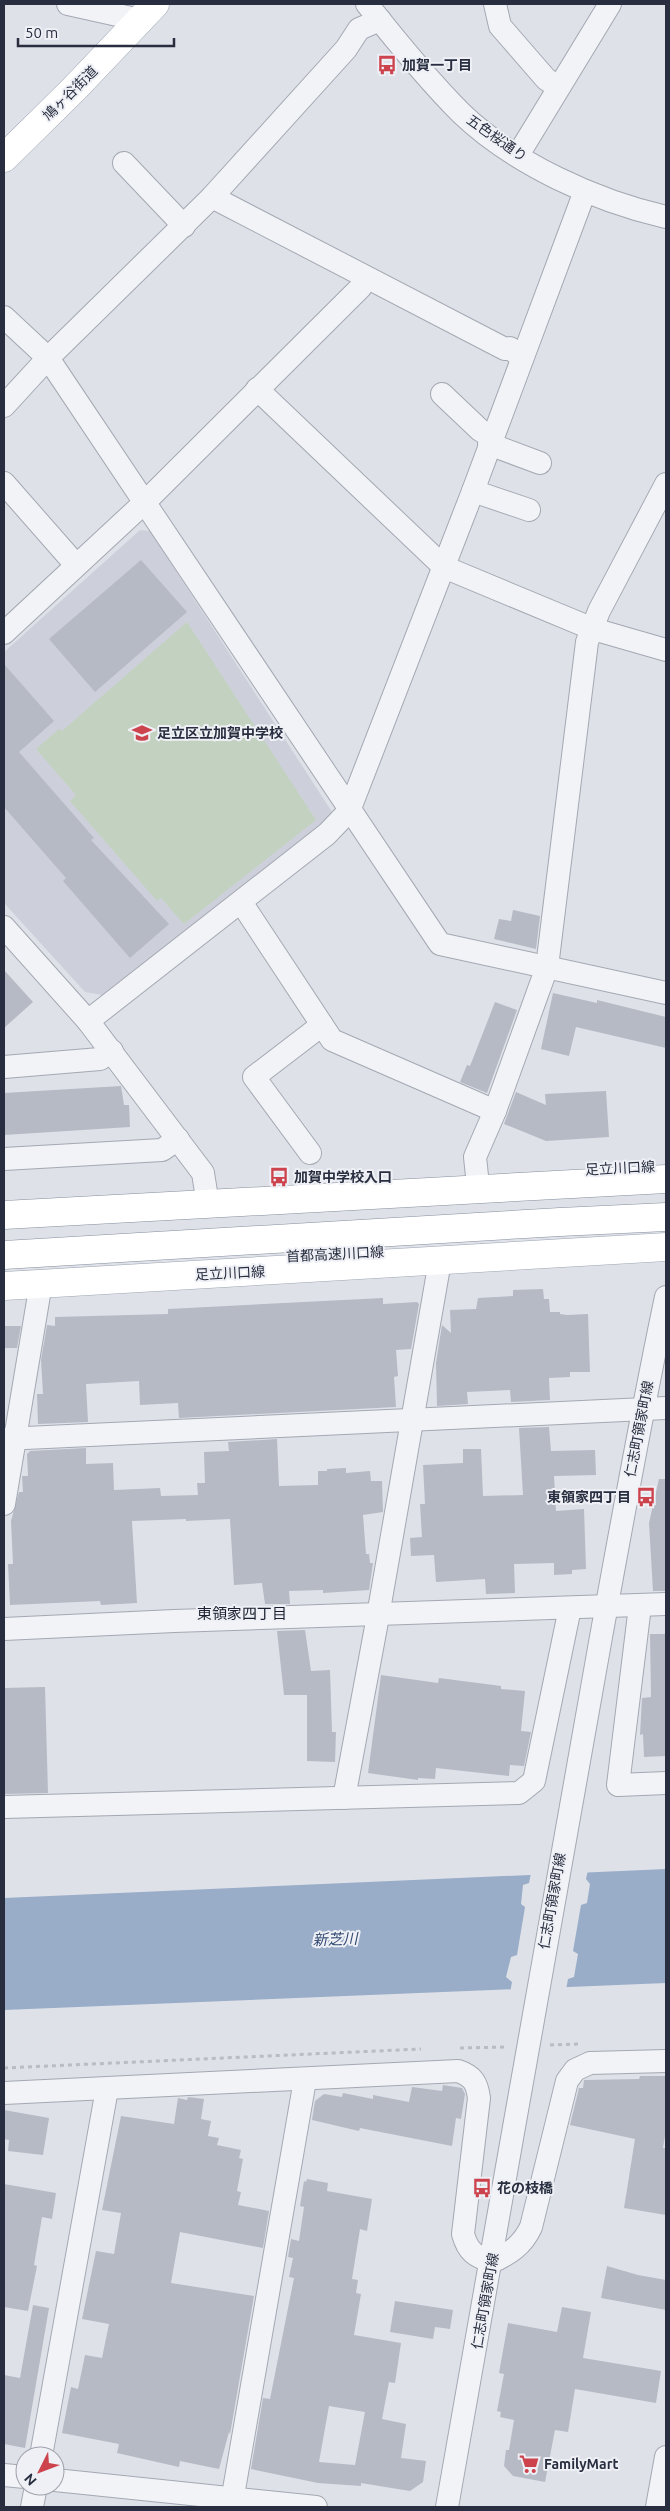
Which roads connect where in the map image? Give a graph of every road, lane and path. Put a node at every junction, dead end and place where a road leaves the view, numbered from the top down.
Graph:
1 (68, 4) edge
2 (495, 4) edge
3 (610, 4) edge
4 (147, 12) edge
5 (373, 12) edge
6 (558, 87) junction
7 (518, 155) junction
8 (4, 158) edge
9 (124, 163) dead end
10 (585, 191) junction
11 (212, 197) junction
12 (666, 217) edge
13 (184, 226) junction
14 (367, 278) junction
15 (4, 317) edge
16 (48, 358) junction
17 (522, 358) junction
18 (257, 390) junction
19 (442, 394) dead end
20 (4, 406) edge
21 (490, 440) junction
22 (540, 463) dead end
23 (4, 483) edge
24 (666, 484) edge
25 (473, 491) junction
26 (144, 503) junction
27 (529, 510) dead end
28 (76, 565) junction
29 (444, 567) junction
30 (593, 629) junction
31 (4, 633) edge
32 (666, 650) edge
33 (349, 811) junction
34 (241, 902) junction
35 (4, 927) edge
36 (547, 967) junction
37 (666, 993) edge
38 (88, 1021) junction
39 (322, 1025) junction
40 (112, 1051) junction
41 (4, 1067) edge
42 (495, 1111) junction
43 (178, 1139) junction
44 (310, 1153) dead end
45 (4, 1159) edge
46 (666, 1166) edge
47 (477, 1176) junction
48 (666, 1179) edge
49 (206, 1192) junction
50 (666, 1199) edge
51 (4, 1202) edge
52 (4, 1215) edge
53 (666, 1217) edge
54 (4, 1229) edge
55 (666, 1234) edge
56 (60, 1239) junction
57 (666, 1247) edge
58 (4, 1255) edge
59 (440, 1261) junction
60 (4, 1272) edge
61 (41, 1284) junction
62 (4, 1286) edge
63 (666, 1297) edge
64 (666, 1408) edge
65 (642, 1409) junction
66 (412, 1420) junction
67 (10, 1439) edge
68 (4, 1504) edge
69 (666, 1604) edge
70 (606, 1606) junction
71 (640, 1606) junction
72 (570, 1608) junction
73 (378, 1614) junction
74 (4, 1629) edge
75 (666, 1783) edge
76 (344, 1798) junction
77 (4, 1807) edge
78 (506, 2047) dead end
79 (459, 2048) dead end
80 (430, 2049) dead end
81 (666, 2061) edge
82 (4, 2068) edge
83 (305, 2080) junction
84 (106, 2089) junction
85 (4, 2093) edge
86 (492, 2262) junction
87 (43, 2446) edge
88 (666, 2457) edge
89 (65, 2481) edge
90 (232, 2502) edge
91 (316, 2507) edge
92 (447, 2507) edge
93 (657, 2507) edge

1 - 4 street
2 - 6 street
3 - 6 street
4 - 8 main road, 鳩ヶ谷街道
5 - 7 street, 五色桜通り
5 - 11 street
6 - 7 street
7 - 10 street, 五色桜通り
9 - 13 street
10 - 12 street, 五色桜通り
10 - 17 street
11 - 13 street
11 - 14 street
13 - 16 street
14 - 17 street
14 - 18 street
15 - 16 street
16 - 20 street
16 - 26 street
17 - 21 street
18 - 26 street
18 - 29 street
19 - 21 street
21 - 22 street
21 - 25 street
23 - 28 street
24 - 30 street
25 - 27 street
25 - 29 street
26 - 28 street
26 - 33 street
28 - 31 street
29 - 30 street
29 - 33 street
30 - 32 street
30 - 36 street
33 - 34 street
33 - 36 street
34 - 38 street
34 - 39 street
35 - 38 street
36 - 37 street
36 - 42 street
38 - 40 street
39 - 42 street
39 - 44 street
40 - 41 street
40 - 43 street
42 - 47 street
43 - 45 street
43 - 49 street
46 - 47 main road, 足立川口線
47 - 49 main road, 足立川口線
48 - 52 main road
49 - 51 main road, 足立川口線
50 - 56 main road
53 - 56 main road
54 - 56 main road
55 - 60 main road, 首都高速川口線
56 - 58 main road
57 - 59 main road, 足立川口線
59 - 61 main road, 足立川口線
59 - 66 street
61 - 62 main road, 足立川口線
61 - 67 street
63 - 65 street, 仁志町領家町線
64 - 65 street
65 - 66 street
65 - 70 street, 仁志町領家町線
66 - 67 street
66 - 73 street
67 - 68 street
69 - 71 street
70 - 71 street
70 - 72 street
70 - 86 street, 仁志町領家町線
71 - 75 street
72 - 73 street
72 - 76 street
73 - 74 street
73 - 76 street
76 - 77 street
78 - 79 path
80 - 82 path
81 - 86 street
83 - 84 street
83 - 86 street
83 - 90 street
84 - 85 street
84 - 87 street
86 - 92 street, 仁志町領家町線
88 - 93 street
89 - 90 street
90 - 91 street

